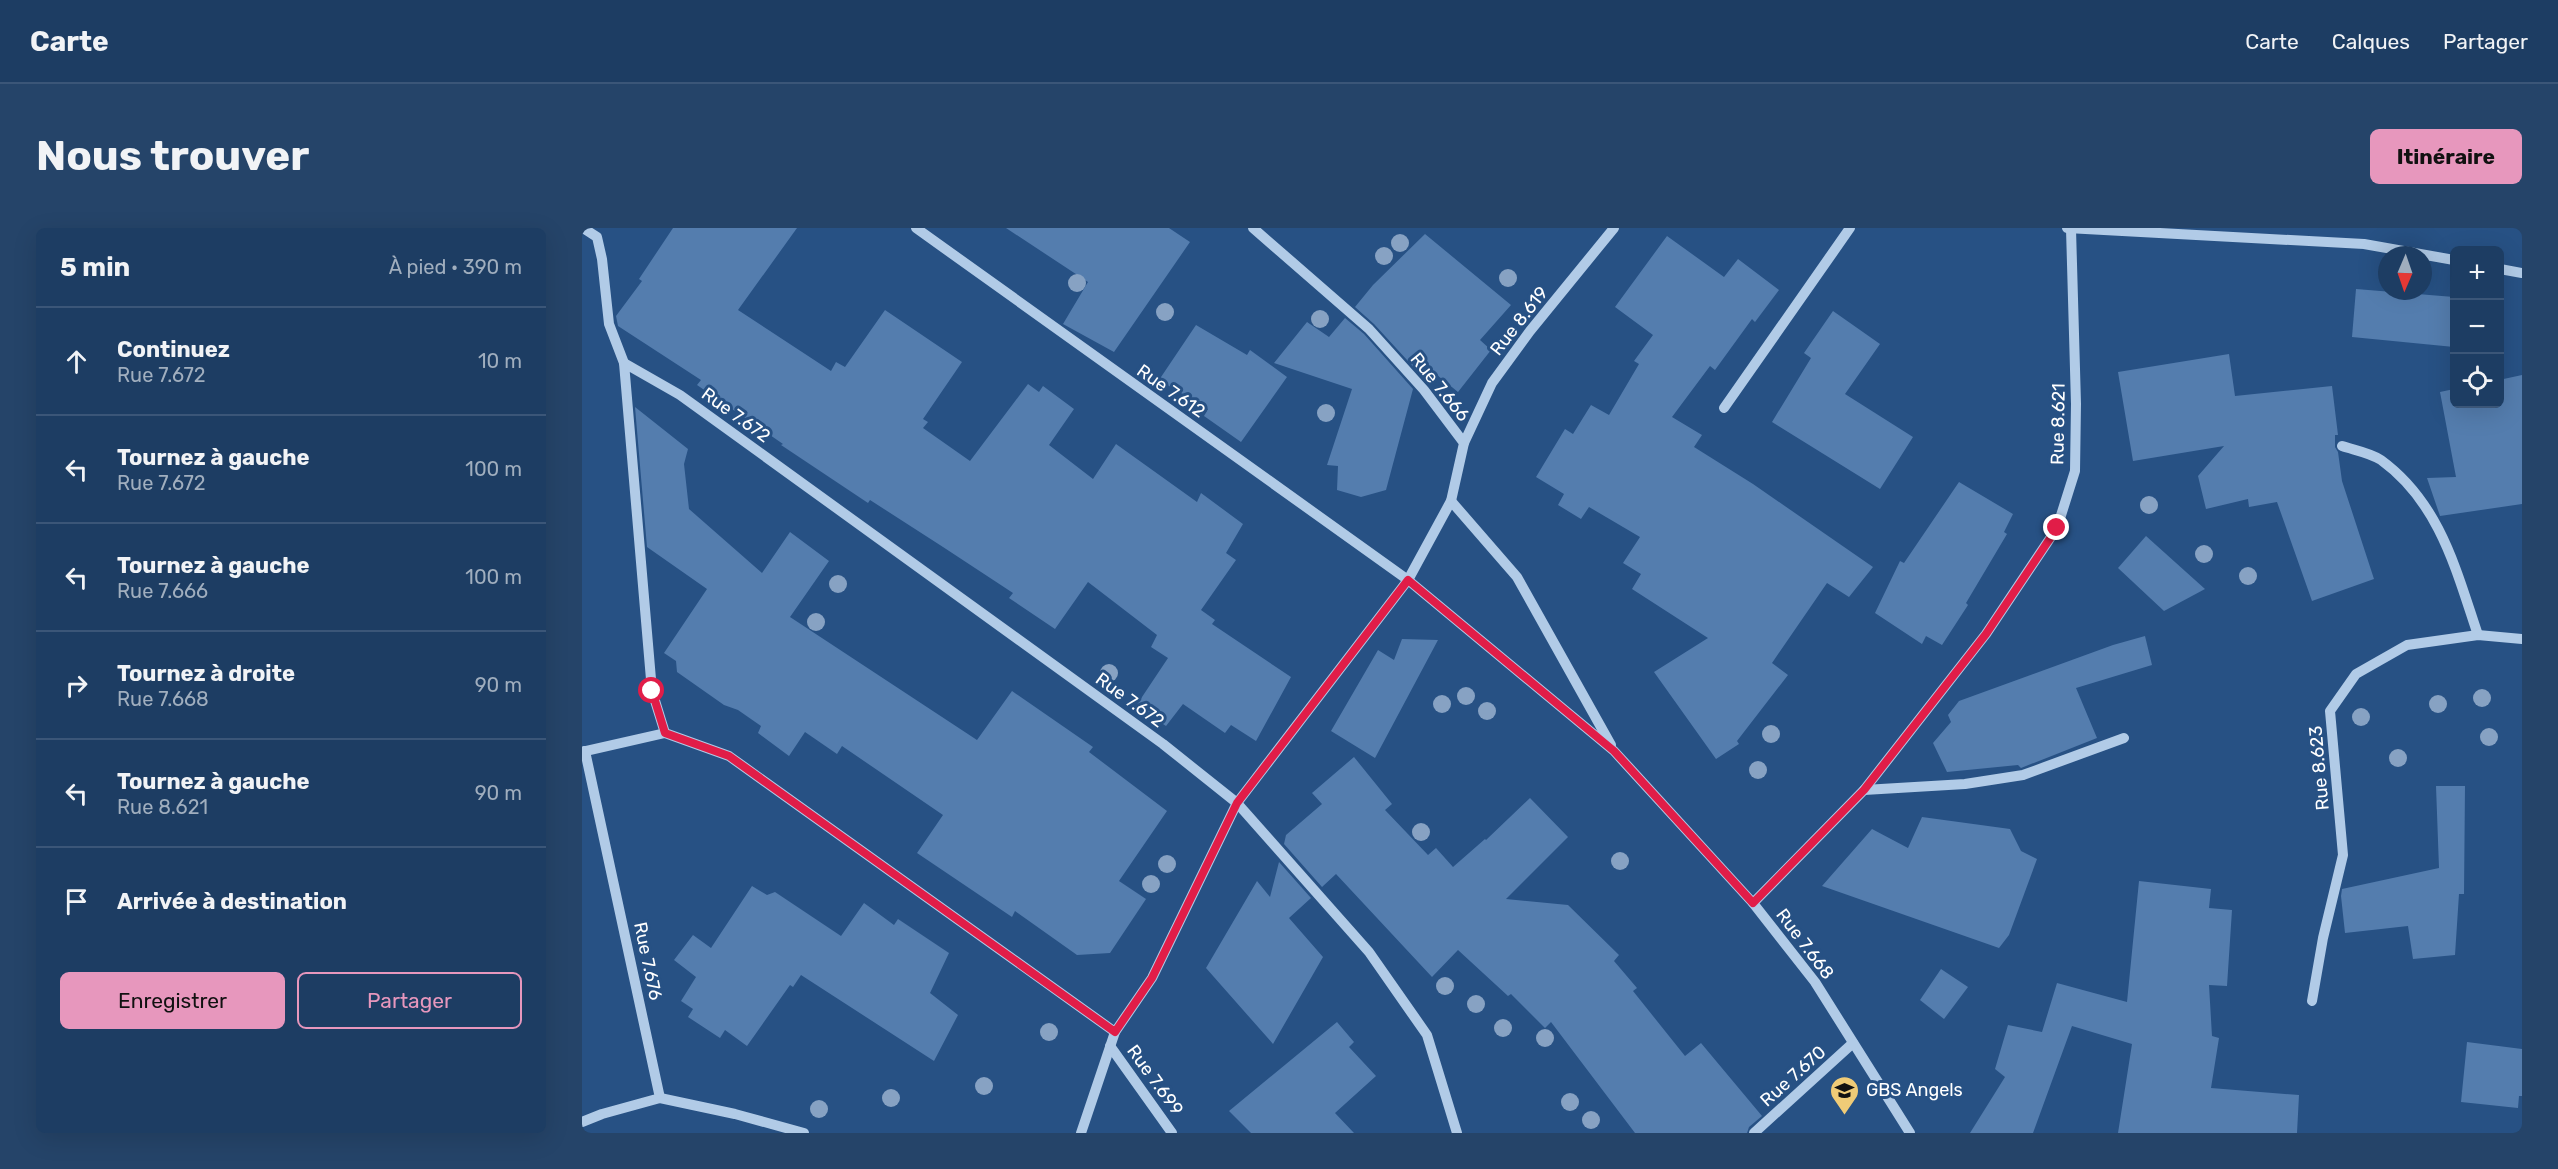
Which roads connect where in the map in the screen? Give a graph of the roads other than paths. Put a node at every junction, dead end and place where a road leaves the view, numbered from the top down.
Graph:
1 (583, 228) edge
2 (916, 228) edge
3 (1253, 228) edge
4 (1614, 228) edge
5 (1850, 228) edge
6 (2069, 229) edge
7 (2450, 259) edge
8 (2504, 270) edge
9 (2522, 273) edge
10 (624, 363) junction
11 (1724, 408) dead end
12 (1464, 443) junction
13 (2342, 446) dead end
14 (1451, 501) junction
15 (1408, 580) junction
16 (2478, 635) junction
17 (2522, 639) edge
18 (665, 733) junction
19 (2124, 738) dead end
20 (1614, 751) junction
21 (584, 752) edge
22 (1864, 790) junction
23 (1237, 803) junction
24 (1753, 903) junction
25 (2312, 1001) dead end
26 (1115, 1032) junction
27 (1853, 1043) junction
28 (1110, 1046) junction
29 (660, 1098) junction
30 (582, 1122) edge
31 (804, 1133) edge
32 (1082, 1133) edge
33 (1172, 1133) edge
34 (1457, 1133) edge
35 (1754, 1133) edge
36 (1910, 1133) edge

1 - 10 street
2 - 15 street, Rue 7.612
3 - 12 street, Rue 7.666
4 - 12 street, Rue 8.619
5 - 11 street
6 - 7 street
6 - 22 street, Rue 8.621
8 - 9 street
10 - 18 street
10 - 23 street, Rue 7.672
12 - 14 street, Rue 7.666
13 - 16 street
14 - 15 street, Rue 7.666
14 - 20 street
15 - 20 street, Rue 7.668
15 - 23 street, Rue 7.666
16 - 17 street, Rue 8.623
16 - 25 street, Rue 8.623
18 - 21 street
18 - 26 street
19 - 22 street
20 - 24 street, Rue 7.668
21 - 29 street, Rue 7.676
22 - 24 street, Rue 8.621
23 - 26 street, Rue 7.666
23 - 34 street, Rue 7.672
24 - 27 street, Rue 7.668
26 - 28 street, Rue 7.666
27 - 35 street, Rue 7.670
27 - 36 street, Rue 7.668
28 - 32 street, Rue 7.666
28 - 33 street, Rue 7.699
29 - 30 street
29 - 31 street

